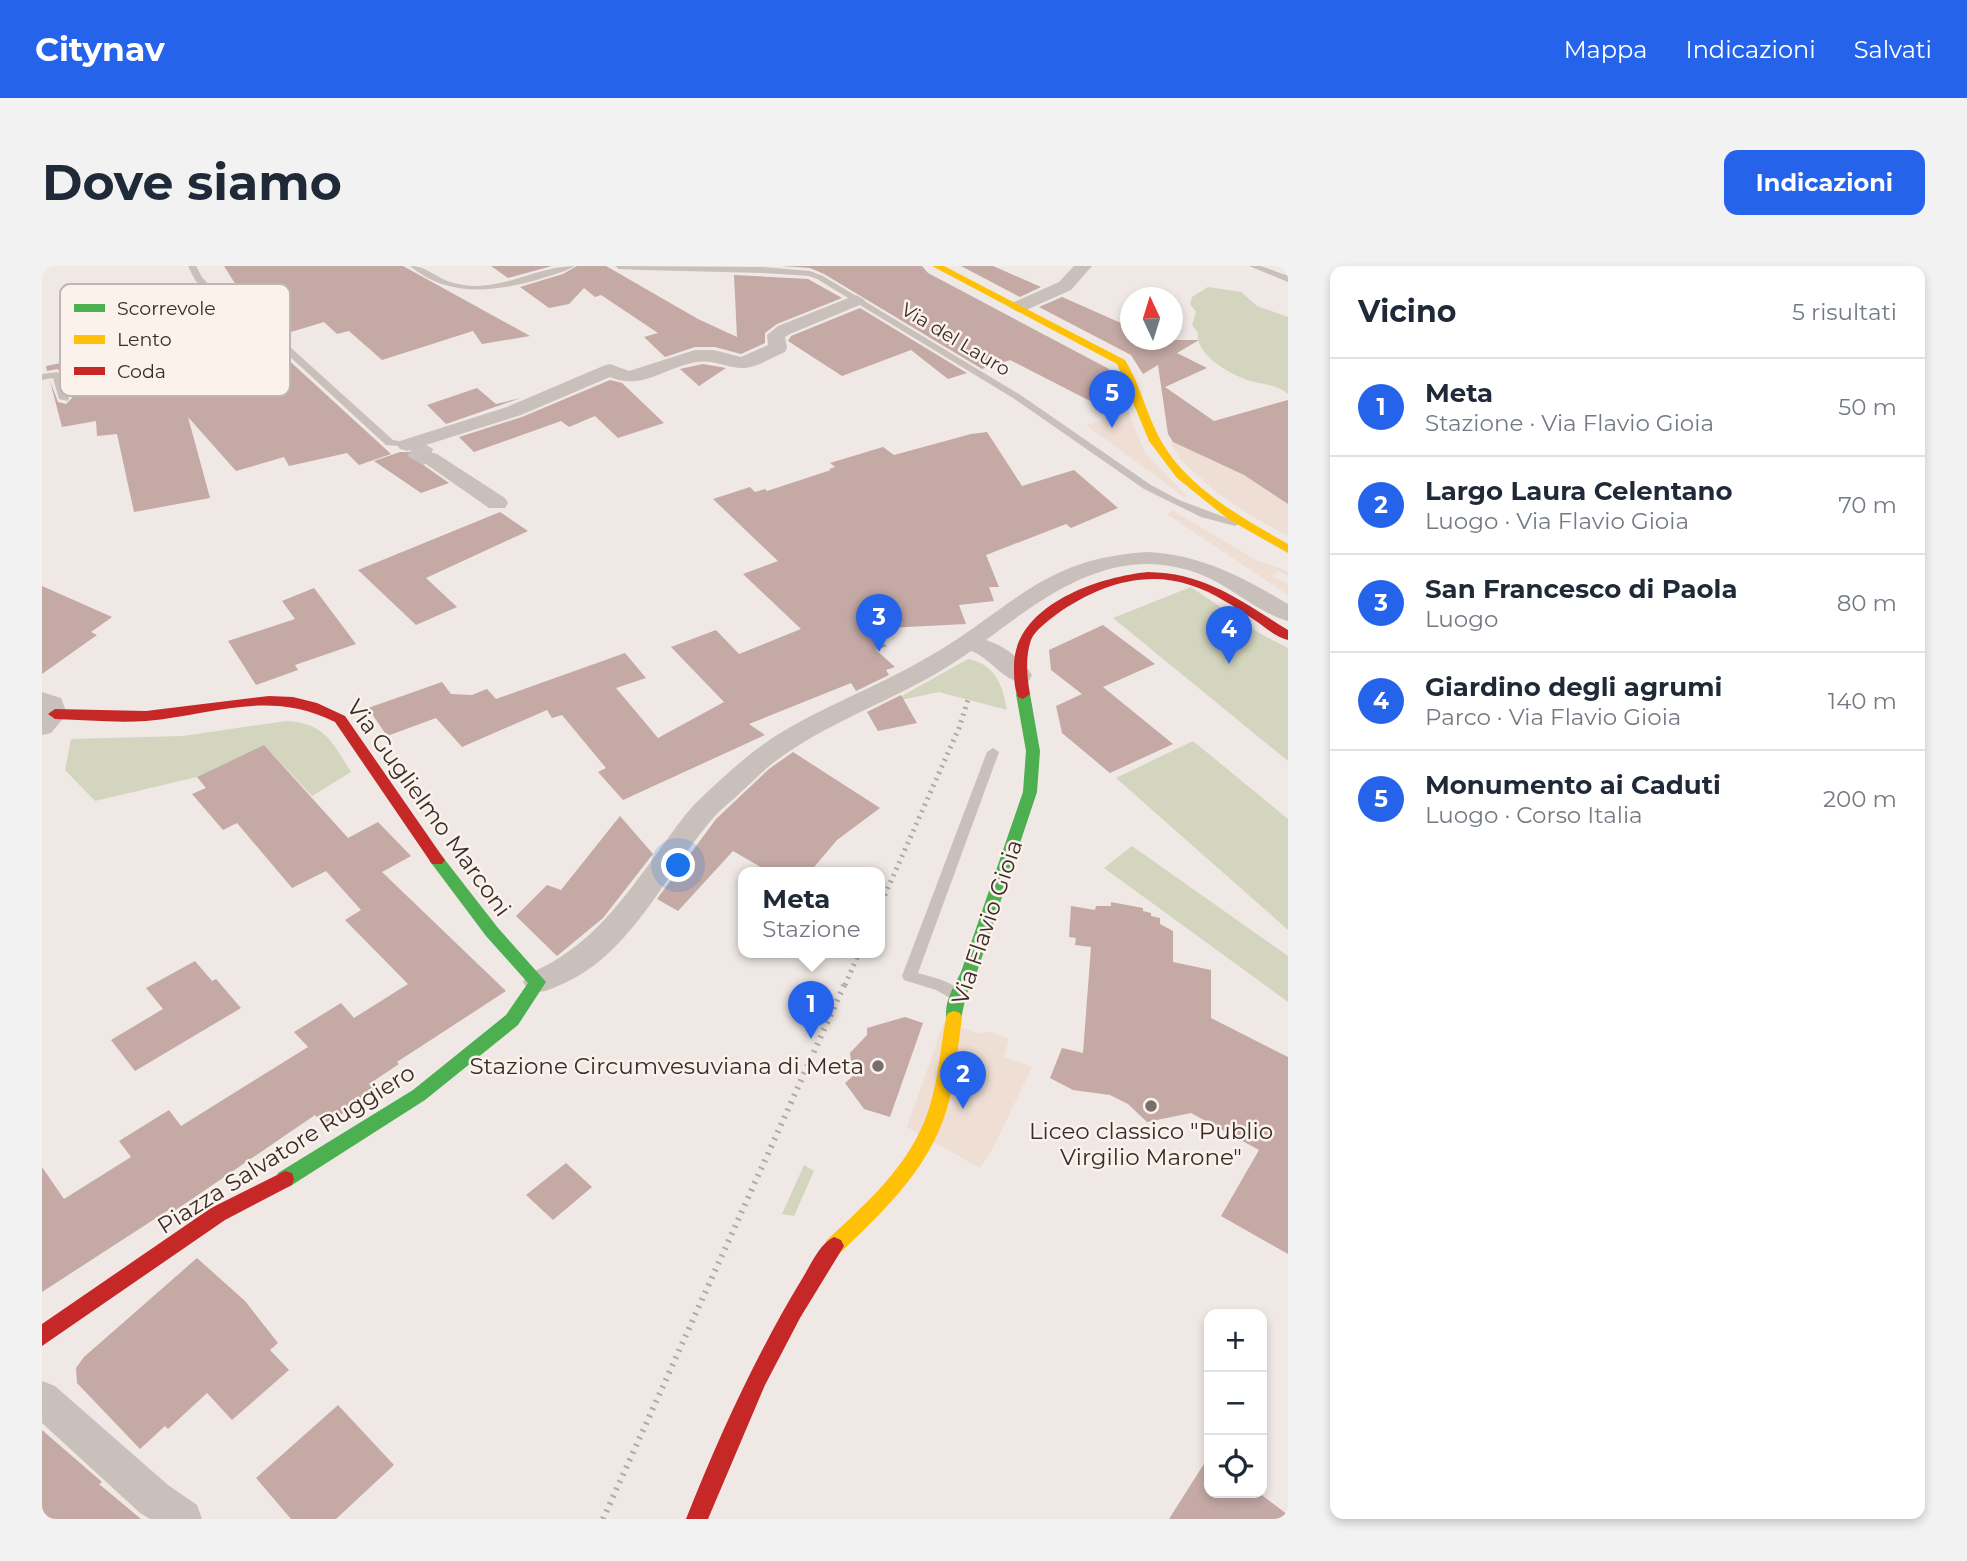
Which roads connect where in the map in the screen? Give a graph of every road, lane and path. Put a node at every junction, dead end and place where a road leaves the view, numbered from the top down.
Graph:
1 (192, 266) edge
2 (414, 266) edge
3 (571, 266) edge
4 (619, 266) edge
5 (937, 266) edge
6 (1083, 266) edge
7 (1253, 266) edge
8 (1288, 279) edge
9 (203, 284) edge
10 (856, 300) junction
11 (1018, 307) junction
12 (290, 352) edge
13 (42, 377) edge
14 (60, 385) edge
15 (63, 396) edge
16 (64, 399) dead end
17 (416, 450) junction
18 (497, 503) dead end
19 (1250, 526) junction
20 (1288, 549) edge
21 (1288, 614) edge
22 (975, 636) junction
23 (1288, 636) edge
24 (1020, 675) junction
25 (46, 714) edge
26 (993, 752) dead end
27 (538, 982) junction
28 (958, 996) junction
29 (42, 1336) edge
30 (42, 1399) edge
31 (183, 1519) edge
32 (697, 1519) edge

1 - 9 lane
2 - 3 lane
4 - 10 lane, Via del Lauro
5 - 11 street
6 - 11 street
7 - 8 lane
10 - 17 street
10 - 19 lane, Via del Lauro
11 - 19 street
12 - 17 lane
13 - 14 lane
15 - 16 lane
17 - 18 street
19 - 20 street
21 - 22 street
22 - 24 street
22 - 27 street
23 - 24 street, Via Flavio Gioia
24 - 28 street, Via Flavio Gioia
25 - 27 street, Via Guglielmo Marconi
26 - 28 lane
27 - 29 street, Piazza Salvatore Ruggiero
28 - 32 street, Via Flavio Gioia
30 - 31 street

